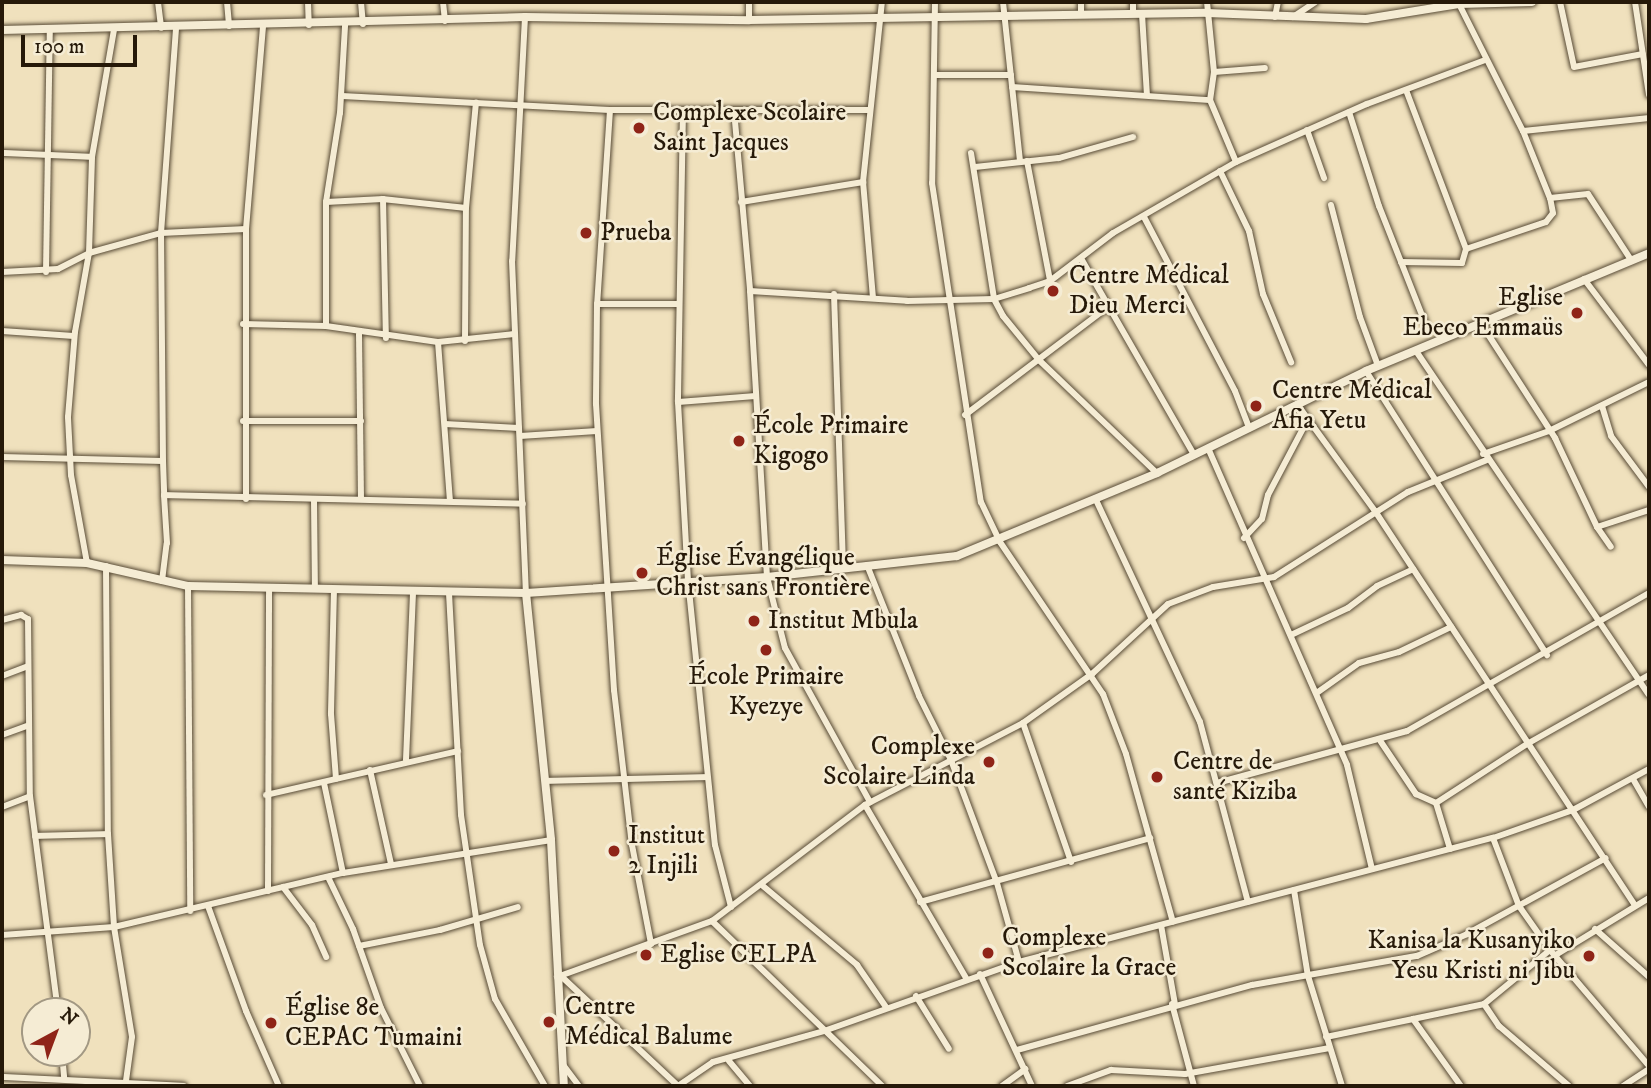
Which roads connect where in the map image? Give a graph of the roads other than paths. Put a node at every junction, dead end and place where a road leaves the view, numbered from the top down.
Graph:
1 (158, 2) edge
2 (228, 2) edge
3 (308, 2) edge
4 (361, 2) edge
5 (443, 2) edge
6 (749, 2) edge
7 (882, 2) edge
8 (935, 2) edge
9 (1003, 2) edge
10 (1081, 2) edge
11 (1133, 2) edge
12 (1207, 2) edge
13 (1278, 2) edge
14 (1315, 2) edge
15 (1532, 2) edge
16 (1560, 2) edge
17 (1635, 2) edge
18 (1459, 3) edge
19 (1207, 13) junction
20 (1138, 14) junction
21 (1082, 15) junction
22 (525, 17) junction
23 (935, 18) junction
24 (1002, 18) junction
25 (1275, 18) junction
26 (1292, 18) junction
27 (749, 19) junction
28 (880, 19) junction
29 (445, 22) junction
30 (363, 24) junction
31 (309, 25) junction
32 (345, 25) junction
33 (263, 27) junction
34 (229, 28) junction
35 (50, 29) junction
36 (114, 29) junction
37 (161, 29) junction
38 (176, 29) junction
39 (2, 30) edge
40 (1643, 54) junction
41 (1485, 60) junction
42 (1265, 68) dead end
43 (1214, 72) junction
44 (934, 75) junction
45 (1011, 75) junction
46 (1012, 87) junction
47 (1406, 90) junction
48 (1649, 95) edge
49 (342, 96) junction
50 (1147, 96) junction
51 (1210, 100) junction
52 (476, 102) junction
53 (523, 104) junction
54 (610, 110) junction
55 (683, 110) junction
56 (734, 110) junction
57 (870, 110) junction
58 (1349, 112) junction
59 (1649, 118) edge
60 (1307, 130) junction
61 (1523, 131) junction
62 (1133, 137) dead end
63 (2, 153) edge
64 (971, 153) dead end
65 (44, 154) junction
66 (92, 157) junction
67 (1024, 162) junction
68 (1236, 162) junction
69 (975, 167) junction
70 (1220, 172) junction
71 (1324, 178) dead end
72 (863, 182) junction
73 (1549, 198) junction
74 (383, 199) junction
75 (326, 202) junction
76 (741, 202) junction
77 (1331, 205) dead end
78 (466, 208) junction
79 (1144, 217) junction
80 (246, 229) junction
81 (161, 233) junction
82 (1466, 248) junction
83 (89, 253) junction
84 (1649, 253) edge
85 (1082, 260) junction
86 (1631, 260) junction
87 (1401, 262) junction
88 (2, 272) edge
89 (46, 272) junction
90 (1584, 279) junction
91 (1050, 281) junction
92 (750, 291) junction
93 (834, 294) junction
94 (873, 298) junction
95 (994, 299) junction
96 (950, 301) junction
97 (597, 304) junction
98 (679, 304) junction
99 (1109, 306) junction
100 (1425, 323) dead end
101 (243, 324) junction
102 (1482, 325) junction
103 (327, 326) junction
104 (2, 331) edge
105 (359, 334) junction
106 (514, 334) junction
107 (74, 337) junction
108 (386, 338) junction
109 (465, 341) junction
110 (438, 342) junction
111 (1416, 351) junction
112 (1039, 360) junction
113 (1291, 362) dead end
114 (1649, 365) edge
115 (1378, 366) junction
116 (1366, 371) junction
117 (1649, 382) edge
118 (756, 396) junction
119 (678, 402) junction
120 (1297, 404) junction
121 (1602, 406) junction
122 (965, 415) junction
123 (243, 421) junction
124 (361, 421) junction
125 (1307, 421) junction
126 (445, 425) junction
127 (1249, 428) junction
128 (597, 431) junction
129 (1549, 431) junction
130 (519, 432) junction
131 (1208, 448) junction
132 (1194, 454) junction
133 (2, 457) edge
134 (1485, 457) junction
135 (69, 459) junction
136 (163, 461) junction
137 (1157, 473) junction
138 (1436, 482) junction
139 (1649, 487) edge
140 (164, 495) junction
141 (246, 499) junction
142 (361, 499) junction
143 (314, 500) junction
144 (1096, 500) junction
145 (450, 501) junction
146 (523, 504) junction
147 (1649, 510) edge
148 (1375, 511) junction
149 (1597, 527) junction
150 (1244, 538) junction
151 (1000, 542) junction
152 (1611, 547) dead end
153 (2, 560) edge
154 (88, 563) junction
155 (867, 565) junction
156 (106, 566) junction
157 (843, 568) junction
158 (1413, 569) junction
159 (767, 578) junction
160 (688, 580) junction
161 (1265, 580) junction
162 (162, 581) junction
163 (188, 586) junction
164 (607, 586) junction
165 (269, 589) junction
166 (315, 589) junction
167 (334, 589) junction
168 (413, 592) junction
169 (449, 593) junction
170 (526, 593) junction
171 (1649, 593) edge
172 (1154, 618) junction
173 (2, 620) edge
174 (1602, 623) junction
175 (1451, 627) junction
176 (1291, 635) junction
177 (1547, 655) junction
178 (26, 667) junction
179 (1092, 674) junction
180 (1649, 675) edge
181 (2, 676) edge
182 (1641, 681) junction
183 (1490, 687) junction
184 (1318, 692) junction
185 (1649, 695) edge
186 (1023, 723) junction
187 (27, 726) junction
188 (2, 735) edge
189 (1381, 742) junction
190 (1527, 744) junction
191 (458, 751) junction
192 (1341, 752) junction
193 (406, 760) junction
194 (951, 760) junction
195 (1649, 769) edge
196 (370, 770) junction
197 (707, 777) junction
198 (337, 779) junction
199 (1633, 779) junction
200 (624, 780) junction
201 (545, 782) junction
202 (324, 783) junction
203 (1217, 783) junction
204 (266, 795) junction
205 (30, 796) junction
206 (1436, 803) junction
207 (867, 804) junction
208 (2, 807) edge
209 (1649, 807) edge
210 (1573, 810) junction
211 (108, 834) junction
212 (35, 836) junction
213 (1150, 838) junction
214 (1493, 838) junction
215 (551, 840) junction
216 (1450, 849) junction
217 (464, 850) junction
218 (1606, 858) junction
219 (1071, 862) junction
220 (391, 864) junction
221 (1372, 869) junction
222 (343, 873) junction
223 (328, 877) junction
224 (997, 883) junction
225 (763, 886) junction
226 (283, 887) junction
227 (1294, 890) junction
228 (268, 891) junction
229 (1649, 898) edge
230 (920, 902) junction
231 (1248, 902) junction
232 (1635, 905) junction
233 (208, 906) junction
234 (731, 906) junction
235 (1518, 906) junction
236 (518, 907) dead end
237 (190, 911) junction
238 (476, 919) junction
239 (712, 921) junction
240 (1173, 922) junction
241 (1161, 925) junction
242 (114, 927) junction
243 (1595, 929) junction
244 (45, 931) junction
245 (2, 935) edge
246 (650, 943) junction
247 (359, 946) junction
248 (1552, 953) junction
249 (326, 957) dead end
250 (1019, 962) junction
251 (981, 974) junction
252 (1308, 976) junction
253 (559, 977) junction
254 (1649, 977) edge
255 (966, 978) junction
256 (916, 996) junction
257 (56, 997) edge
258 (1173, 1004) junction
259 (1484, 1004) junction
260 (886, 1007) junction
261 (1413, 1019) junction
262 (824, 1031) junction
263 (1326, 1037) junction
264 (1330, 1048) junction
265 (949, 1049) dead end
266 (1017, 1050) junction
267 (729, 1061) junction
268 (564, 1066) junction
269 (64, 1067) edge
270 (1649, 1067) edge
271 (1025, 1069) junction
272 (1193, 1072) junction
273 (2, 1077) edge
274 (65, 1077) junction
275 (126, 1081) junction
276 (86, 1082) edge
277 (184, 1086) edge
278 (279, 1086) edge
279 (421, 1086) edge
280 (545, 1086) edge
281 (564, 1086) edge
282 (579, 1086) edge
283 (678, 1086) edge
284 (750, 1086) edge
285 (882, 1086) edge
286 (1002, 1086) edge
287 (1032, 1086) edge
288 (1067, 1086) edge
289 (1194, 1086) edge
290 (1342, 1086) edge
291 (1461, 1086) edge
292 (1569, 1086) edge
293 (1623, 1086) edge

1 - 37 street
2 - 34 street
3 - 31 street
4 - 30 street
5 - 29 street
6 - 27 street
7 - 28 street
8 - 23 street
9 - 24 street
10 - 21 street
11 - 20 street
12 - 19 street
13 - 25 street
14 - 26 street
15 - 18 street
16 - 40 street
17 - 40 street
18 - 26 street
18 - 41 street
19 - 20 street
19 - 25 street
19 - 43 street
20 - 21 street
20 - 50 street
21 - 24 street
22 - 27 street
22 - 29 street
22 - 53 street
23 - 24 street
23 - 28 street
23 - 44 street
24 - 45 street
25 - 26 street
27 - 28 street
28 - 57 street
29 - 30 street
30 - 32 street
31 - 32 street
31 - 33 street
32 - 49 street
33 - 34 street
33 - 80 street
34 - 38 street
35 - 36 street
35 - 39 street
35 - 65 street
36 - 37 street
36 - 66 street
37 - 38 street
38 - 81 street
40 - 48 street
41 - 47 street
41 - 61 street
42 - 43 street
43 - 51 street
44 - 45 street
44 - 96 street
45 - 46 street
46 - 50 street
46 - 67 street
47 - 58 street
47 - 82 street
49 - 52 street
49 - 75 street
50 - 51 street
51 - 68 street
52 - 53 street
52 - 78 street
53 - 54 street
53 - 106 street
54 - 55 street
54 - 97 street
55 - 56 street
55 - 98 street
56 - 57 street
56 - 76 street
57 - 72 street
58 - 60 street
58 - 87 street
59 - 61 street
60 - 68 street
60 - 71 street
61 - 73 street
62 - 67 street
63 - 65 street
64 - 69 street
65 - 66 street
65 - 89 street
66 - 83 street
67 - 69 street
67 - 91 street
68 - 70 street
69 - 95 street
70 - 79 street
70 - 113 street
72 - 76 street
72 - 94 street
73 - 82 street
73 - 86 street
74 - 75 street
74 - 78 street
74 - 108 street
75 - 103 street
76 - 92 street
77 - 115 street
78 - 109 street
79 - 85 street
79 - 127 street
80 - 81 street
80 - 101 street
81 - 83 street
81 - 136 street
82 - 87 street
83 - 89 street
83 - 107 street
84 - 86 street
85 - 91 street
85 - 99 street
86 - 90 street
87 - 100 street
88 - 89 street
90 - 102 street
90 - 114 street
91 - 95 street
92 - 93 street
92 - 118 street
93 - 94 street
93 - 157 street
94 - 96 street
95 - 96 street
95 - 112 street
96 - 122 street
97 - 98 street
97 - 128 street
98 - 119 street
99 - 112 street
99 - 132 street
101 - 103 street
101 - 123 street
102 - 111 street
102 - 129 street
103 - 105 street
104 - 107 street
105 - 108 street
105 - 124 street
106 - 109 street
106 - 130 street
107 - 135 street
108 - 110 street
109 - 110 street
110 - 126 street
111 - 115 street
111 - 134 street
112 - 122 street
112 - 137 street
115 - 116 street
116 - 120 street
116 - 138 street
117 - 121 street
118 - 119 street
118 - 159 street
119 - 160 street
120 - 125 street
120 - 127 street
121 - 129 street
121 - 139 street
122 - 151 street
123 - 124 street
123 - 141 street
124 - 142 street
125 - 148 street
125 - 150 street
126 - 130 street
126 - 145 street
127 - 131 street
128 - 130 street
128 - 164 street
129 - 134 street
129 - 149 street
130 - 146 street
131 - 132 street
131 - 150 street
132 - 137 street
133 - 135 street
134 - 138 street
134 - 174 street
135 - 136 street
135 - 154 street
136 - 140 street
137 - 144 street
138 - 148 street
138 - 177 street
140 - 141 street
140 - 162 street
141 - 143 street
142 - 143 street
142 - 145 street
143 - 166 street
144 - 151 street
144 - 172 street
145 - 146 street
146 - 170 street
147 - 149 street
148 - 158 street
148 - 161 street
149 - 152 street
150 - 161 street
151 - 155 street
151 - 179 street
153 - 154 street
154 - 156 street
155 - 157 street
155 - 194 street
156 - 162 street
156 - 211 street
157 - 159 street
158 - 175 street
158 - 176 street
159 - 160 street
159 - 207 street
160 - 164 street
160 - 197 street
161 - 172 street
161 - 176 street
162 - 163 street
163 - 165 street
163 - 237 street
164 - 170 street
164 - 200 street
165 - 166 street
165 - 204 street
166 - 167 street
167 - 168 street
167 - 198 street
168 - 169 street
168 - 193 street
169 - 170 street
169 - 191 street
170 - 201 street
171 - 174 street
172 - 179 street
172 - 203 street
173 - 178 street
174 - 177 street
174 - 182 street
175 - 183 street
175 - 184 street
176 - 184 street
177 - 183 street
178 - 181 street
178 - 187 street
179 - 186 street
179 - 213 street
180 - 182 street
182 - 185 street
182 - 190 street
183 - 189 street
183 - 190 street
184 - 192 street
186 - 194 street
186 - 219 street
187 - 188 street
187 - 205 street
189 - 192 street
189 - 206 street
190 - 206 street
190 - 210 street
191 - 193 street
191 - 217 street
192 - 203 street
192 - 221 street
193 - 196 street
194 - 207 street
194 - 224 street
195 - 199 street
196 - 198 street
196 - 220 street
197 - 200 street
197 - 234 street
198 - 202 street
199 - 209 street
199 - 210 street
200 - 201 street
200 - 246 street
201 - 215 street
202 - 204 street
202 - 222 street
203 - 231 street
204 - 228 street
205 - 208 street
205 - 212 street
206 - 216 street
207 - 225 street
207 - 230 street
210 - 214 street
210 - 218 street
211 - 212 street
211 - 242 street
212 - 244 street
213 - 219 street
213 - 240 street
214 - 216 street
214 - 235 street
215 - 217 street
215 - 253 street
216 - 221 street
217 - 220 street
217 - 238 street
218 - 232 street
218 - 235 street
219 - 224 street
220 - 222 street
221 - 227 street
222 - 223 street
223 - 226 street
223 - 247 street
224 - 230 street
224 - 250 street
225 - 234 street
225 - 260 street
226 - 228 street
226 - 249 street
227 - 231 street
227 - 252 street
228 - 233 street
229 - 232 street
230 - 255 street
231 - 240 street
232 - 243 street
233 - 237 street
233 - 278 street
234 - 239 street
235 - 248 street
235 - 252 street
236 - 238 street
237 - 242 street
238 - 247 street
238 - 280 street
239 - 246 street
239 - 262 street
240 - 241 street
241 - 250 street
241 - 258 street
242 - 244 street
242 - 275 street
243 - 248 street
243 - 254 street
244 - 245 street
244 - 257 street
246 - 253 street
247 - 279 street
248 - 259 street
248 - 270 street
250 - 251 street
251 - 255 street
251 - 266 street
252 - 258 street
252 - 263 street
253 - 268 street
253 - 283 street
255 - 256 street
256 - 260 street
256 - 265 street
258 - 266 street
258 - 272 street
259 - 261 street
259 - 292 street
260 - 262 street
261 - 263 street
261 - 291 street
262 - 267 street
262 - 285 street
263 - 264 street
264 - 272 street
264 - 290 street
266 - 271 street
267 - 283 street
267 - 284 street
268 - 281 street
268 - 282 street
269 - 274 street
270 - 293 street
271 - 286 street
271 - 287 street
272 - 288 street
272 - 289 street
273 - 274 street
274 - 276 street
275 - 276 street
275 - 277 street

